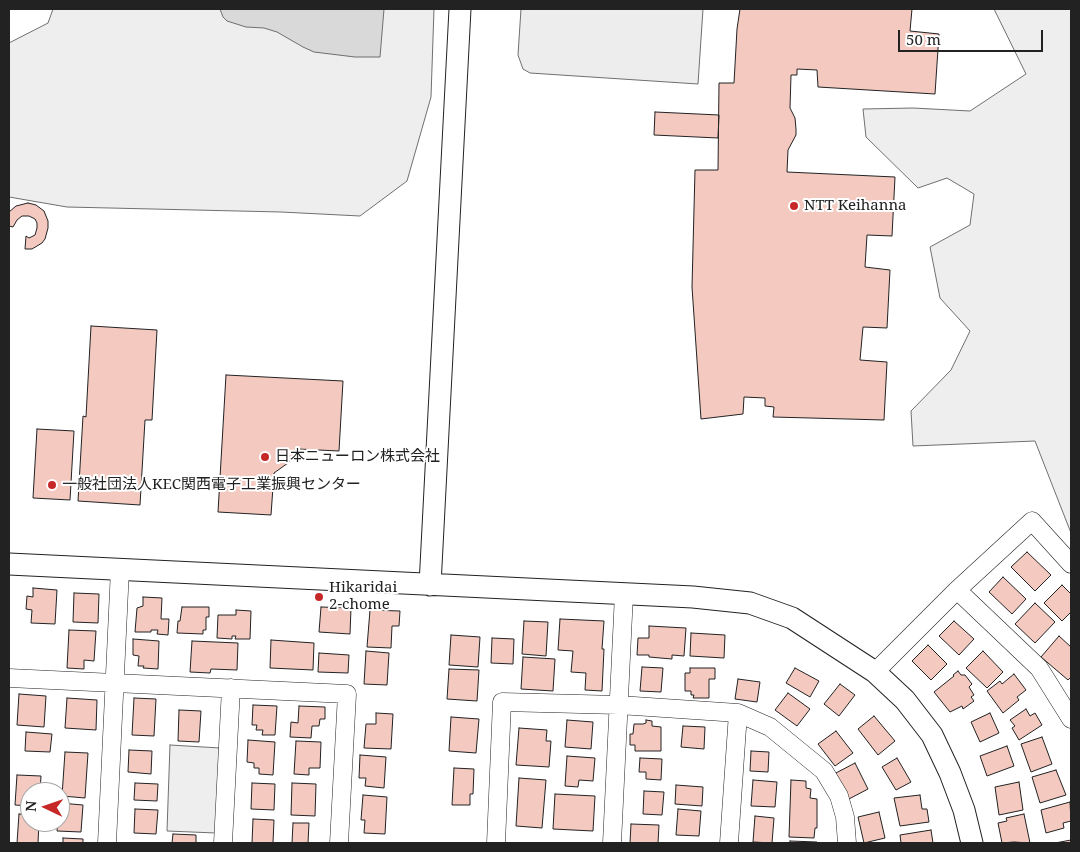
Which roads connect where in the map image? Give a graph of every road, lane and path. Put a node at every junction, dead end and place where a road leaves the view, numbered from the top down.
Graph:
1 (460, 9) edge
2 (9, 564) edge
3 (1071, 564) edge
4 (120, 569) junction
5 (430, 585) junction
6 (957, 590) junction
7 (624, 594) junction
8 (875, 672) junction
9 (9, 678) edge
10 (115, 683) junction
11 (231, 688) junction
12 (619, 705) junction
13 (738, 713) junction
14 (1071, 719) edge
15 (107, 843) edge
16 (224, 843) edge
17 (339, 843) edge
18 (496, 843) edge
19 (612, 843) edge
20 (729, 843) edge
21 (847, 843) edge
22 (972, 843) edge

1 - 5 street
2 - 4 street
3 - 6 street
4 - 5 street
4 - 10 street
5 - 7 street
6 - 8 street
6 - 14 street
7 - 8 street
7 - 12 street
8 - 22 street
9 - 10 street
10 - 11 street
10 - 15 street
11 - 16 street
11 - 17 street
12 - 13 street
12 - 18 street
12 - 19 street
13 - 20 street
13 - 21 street

